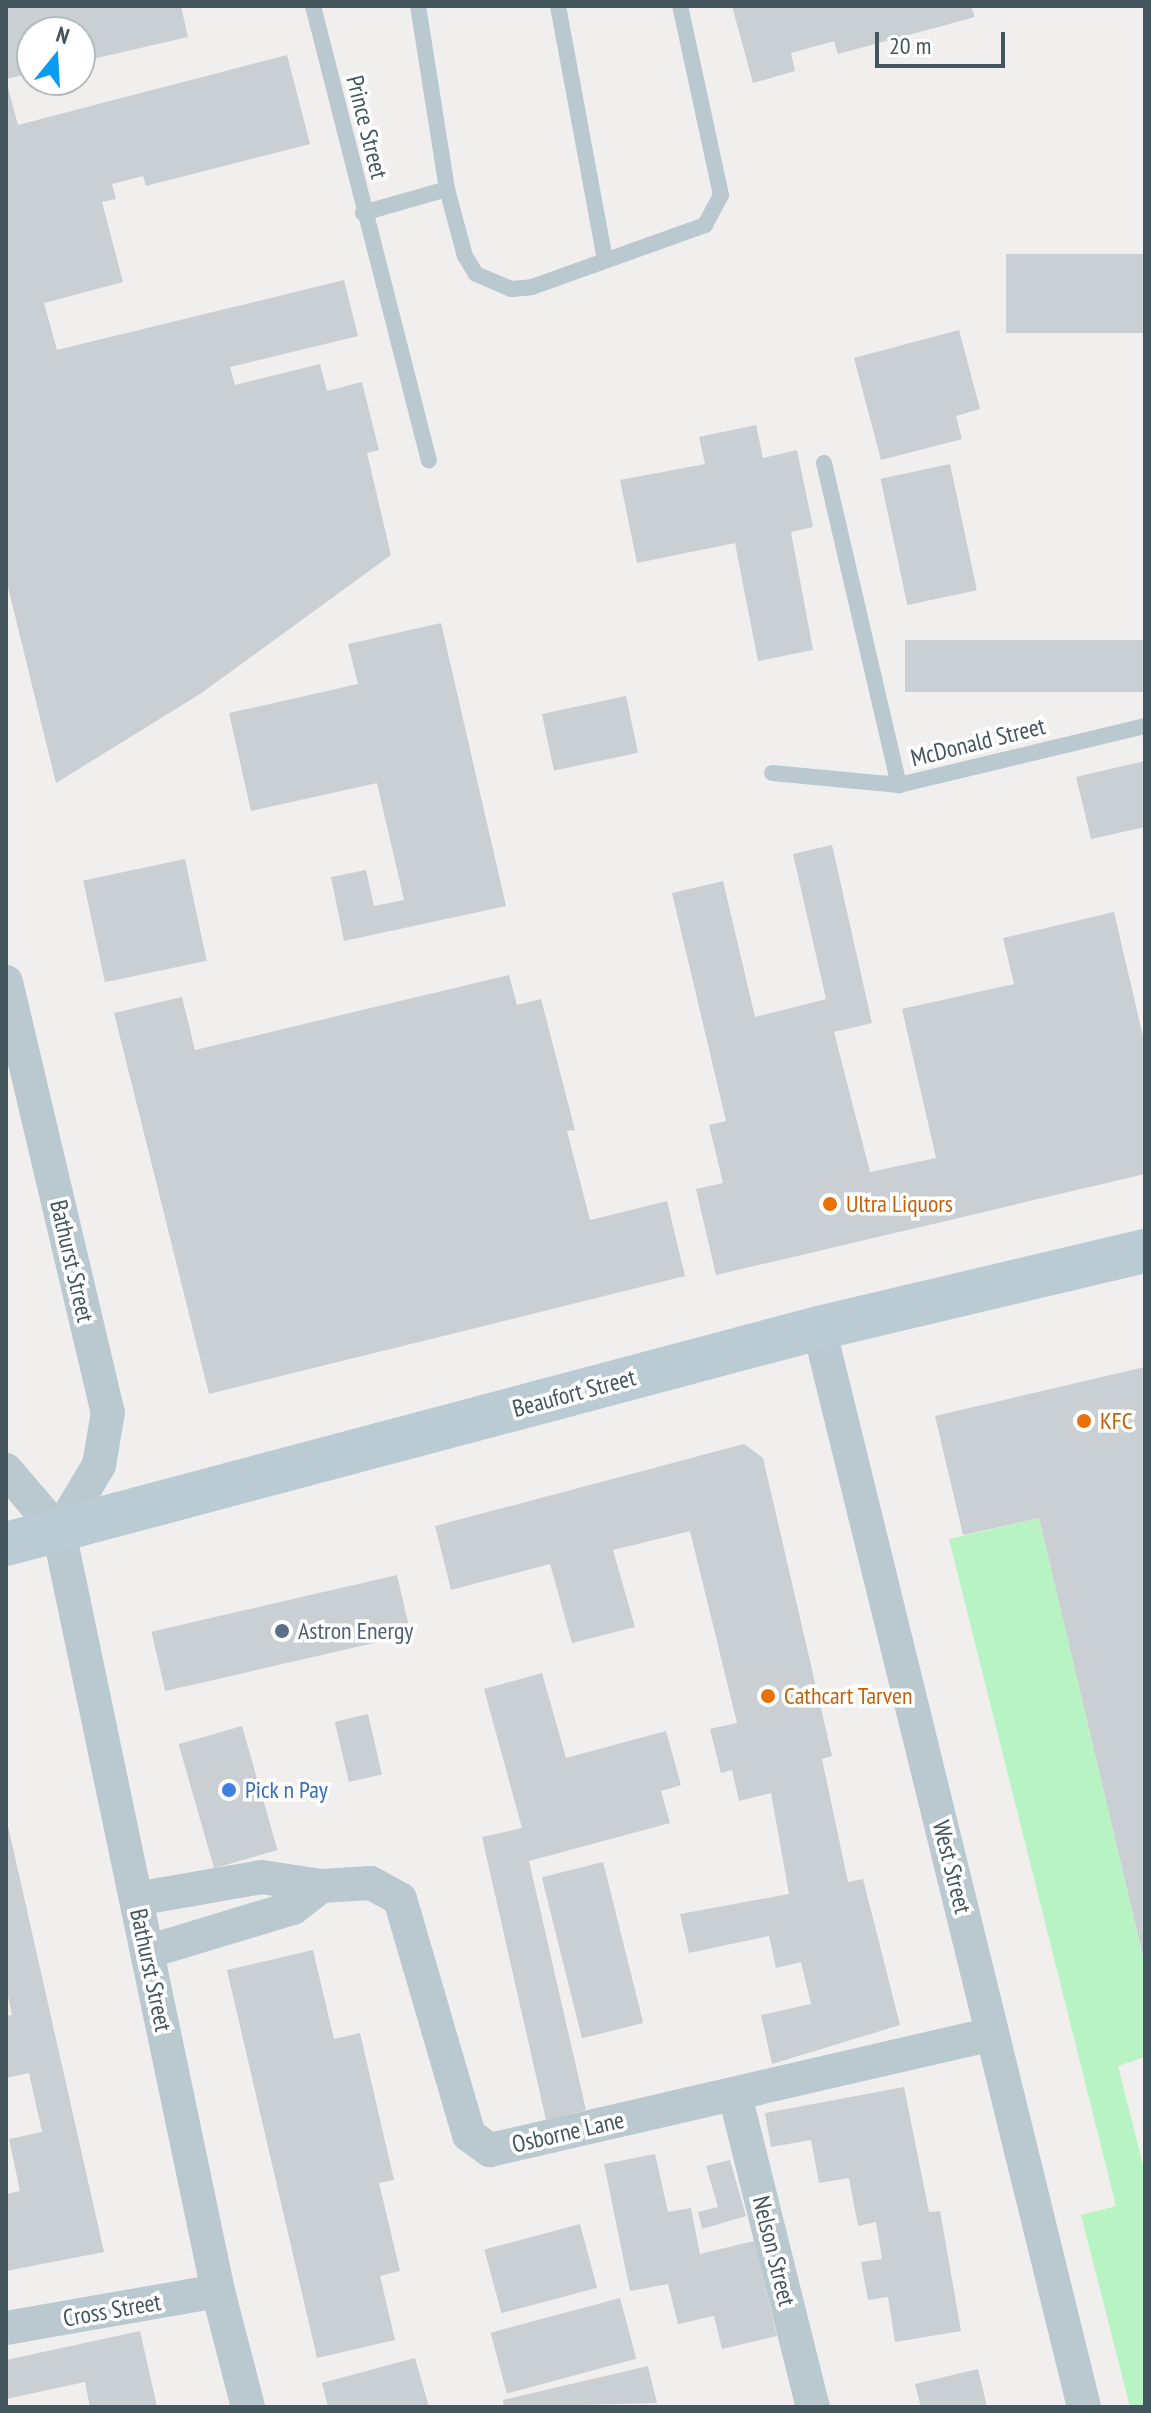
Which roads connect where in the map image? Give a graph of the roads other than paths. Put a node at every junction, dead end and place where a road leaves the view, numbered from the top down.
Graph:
1 (313, 6) edge
2 (418, 6) edge
3 (558, 6) edge
4 (680, 6) edge
5 (447, 189) junction
6 (363, 213) junction
7 (605, 260) junction
8 (429, 460) dead end
9 (824, 463) dead end
10 (1145, 726) edge
11 (772, 773) dead end
12 (899, 785) junction
13 (6, 982) edge
14 (1145, 1251) edge
15 (819, 1328) junction
16 (6, 1470) edge
17 (59, 1532) junction
18 (6, 1544) edge
19 (321, 1886) junction
20 (136, 1899) junction
21 (147, 1952) junction
22 (992, 2034) junction
23 (735, 2095) junction
24 (218, 2291) junction
25 (6, 2328) edge
26 (248, 2407) edge
27 (813, 2407) edge
28 (1084, 2407) edge

1 - 6 lane, Prince Street
2 - 5 lane
3 - 7 lane
4 - 7 lane
5 - 6 lane
5 - 7 lane
6 - 8 lane, Prince Street
9 - 12 lane
10 - 12 lane, McDonald Street
11 - 12 lane, McDonald Street
13 - 17 street, Bathurst Street
14 - 15 main road, Beaufort Street
15 - 17 main road, Beaufort Street
15 - 22 street, West Street
16 - 17 street, Bathurst Street
17 - 18 main road, Beaufort Street
17 - 20 street, Bathurst Street
19 - 20 street, Osborne Lane
19 - 21 street
19 - 23 street, Osborne Lane
20 - 21 street, Bathurst Street
21 - 24 street, Bathurst Street
22 - 23 street, Osborne Lane
22 - 28 street, West Street
23 - 27 street, Nelson Street
24 - 25 street, Cross Street
24 - 26 street, Bathurst Street

